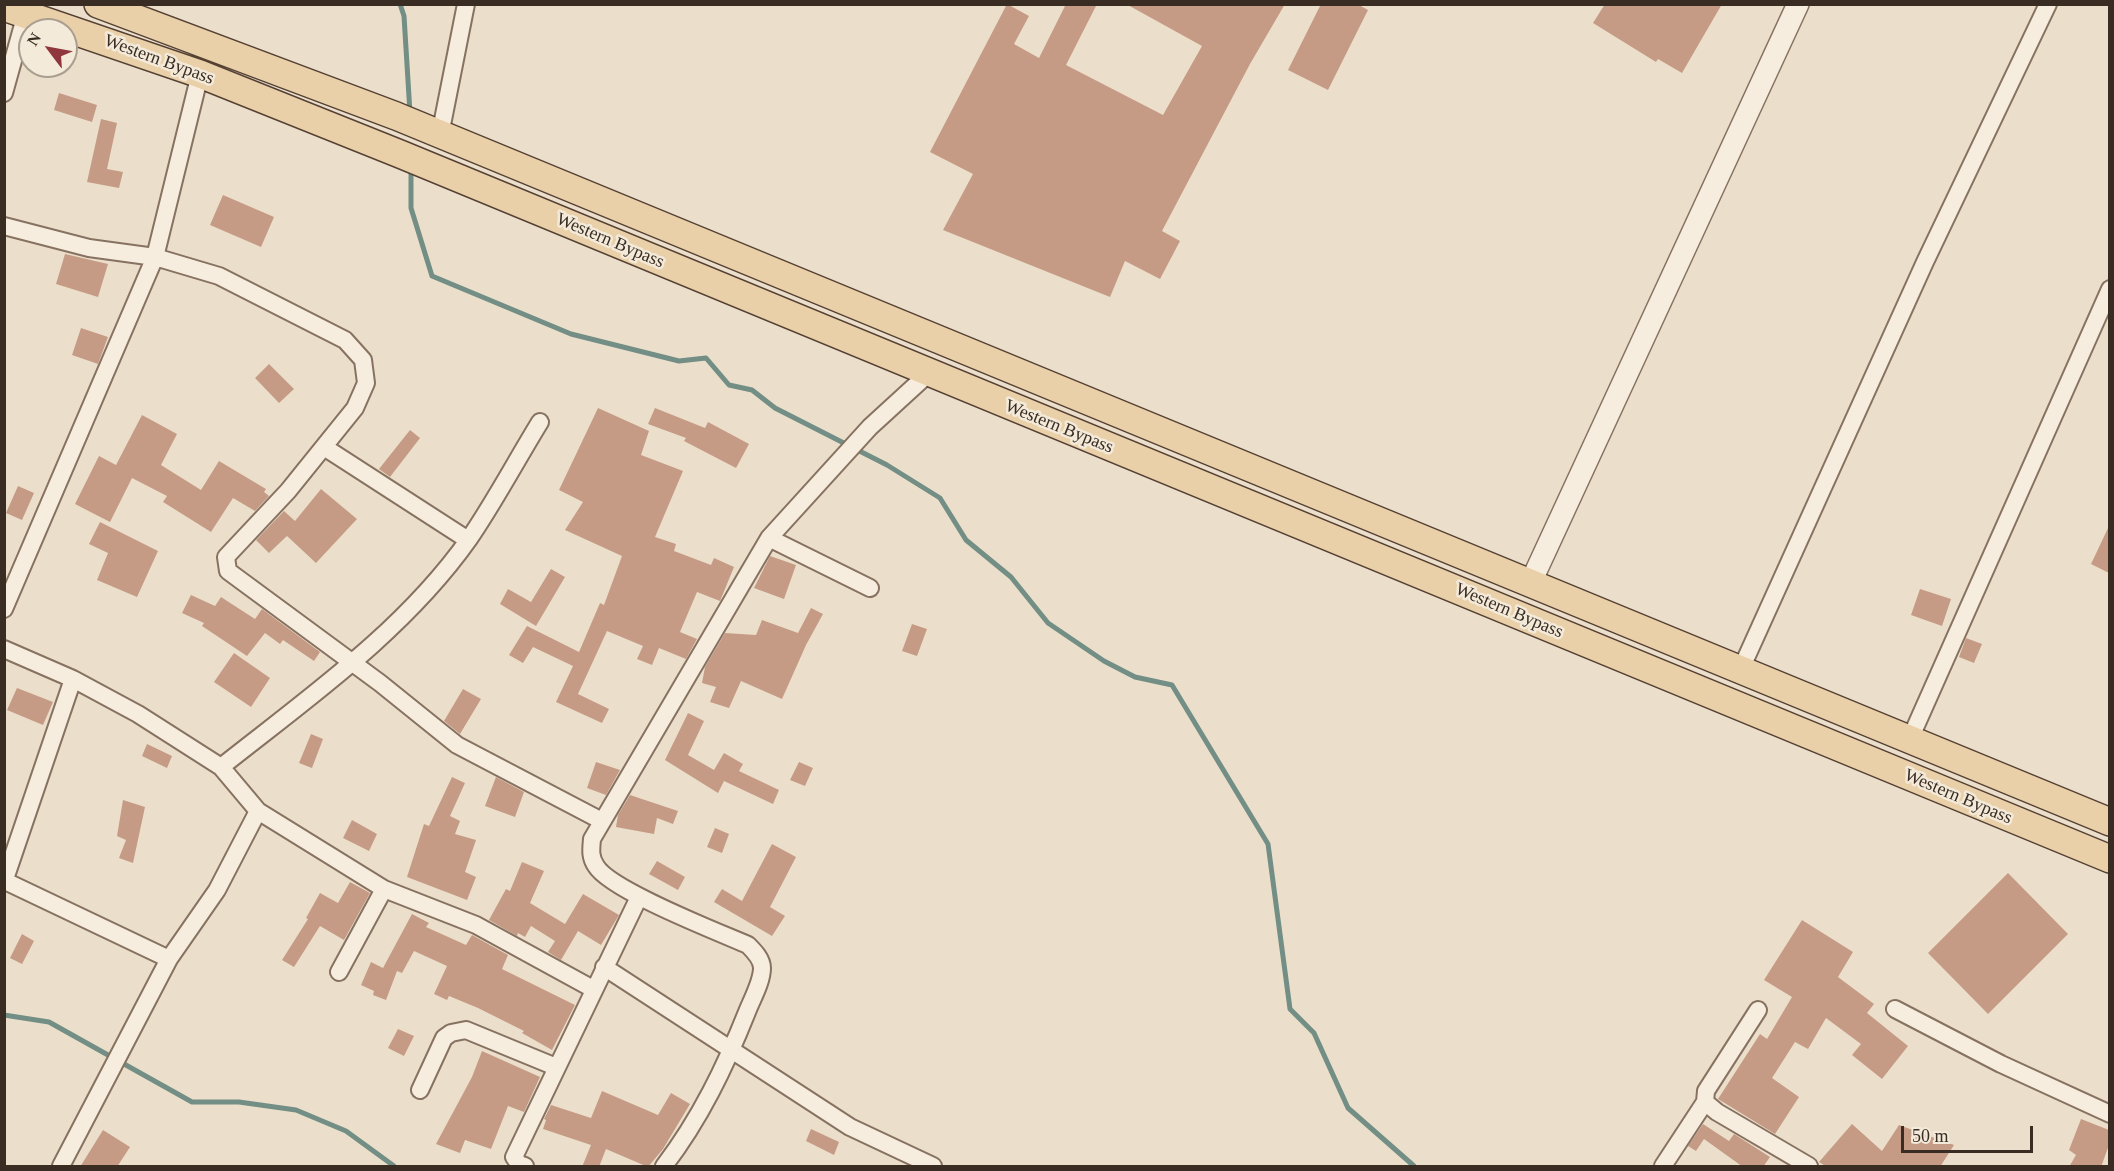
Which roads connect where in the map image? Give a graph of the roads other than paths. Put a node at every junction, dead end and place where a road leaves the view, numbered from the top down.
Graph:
1 (466, 4) edge
2 (1798, 4) edge
3 (2048, 4) edge
4 (112, 7) edge
5 (15, 10) edge
6 (200, 74) junction
7 (4, 93) edge
8 (433, 132) junction
9 (4, 226) edge
10 (155, 257) junction
11 (2109, 289) edge
12 (929, 373) junction
13 (540, 422) dead end
14 (324, 447) junction
15 (769, 538) junction
16 (468, 540) junction
17 (1530, 584) junction
18 (870, 588) dead end
19 (4, 609) edge
20 (4, 649) edge
21 (352, 664) junction
22 (1740, 669) junction
23 (73, 680) junction
24 (1910, 739) junction
25 (221, 767) junction
26 (258, 811) junction
27 (602, 821) junction
28 (2109, 822) edge
29 (2109, 859) edge
30 (5, 882) edge
31 (384, 889) junction
32 (639, 897) junction
33 (169, 959) junction
34 (604, 967) junction
35 (339, 972) dead end
36 (593, 989) junction
37 (1895, 1009) dead end
38 (1758, 1010) dead end
39 (732, 1048) junction
40 (556, 1067) junction
41 (420, 1090) dead end
42 (1705, 1102) junction
43 (2109, 1114) edge
44 (62, 1167) edge
45 (525, 1167) edge
46 (664, 1167) edge
47 (933, 1167) edge
48 (1663, 1167) edge
49 (1809, 1167) edge

1 - 8 street
2 - 17 street
3 - 22 street
4 - 8 main road, Western Bypass
5 - 6 main road, Western Bypass
5 - 7 street
6 - 10 street
6 - 12 main road, Western Bypass
8 - 17 main road, Western Bypass
9 - 10 street
10 - 14 street
10 - 19 street
11 - 24 street
12 - 15 street
12 - 29 main road, Western Bypass
13 - 16 street
14 - 16 street
14 - 21 street
15 - 18 street
15 - 27 street
16 - 21 street
17 - 22 main road, Western Bypass
20 - 23 street
21 - 25 street
21 - 27 street
22 - 24 main road, Western Bypass
23 - 25 street
23 - 30 street
24 - 28 main road, Western Bypass
25 - 26 street
26 - 31 street
26 - 33 street
27 - 32 street
30 - 33 street
31 - 35 street
31 - 36 street
32 - 34 street
32 - 39 street
33 - 44 street
34 - 36 street
34 - 39 street
36 - 40 street
37 - 43 street
38 - 42 street
39 - 46 street
39 - 47 street
40 - 41 street
40 - 45 street
42 - 48 street
42 - 49 street

